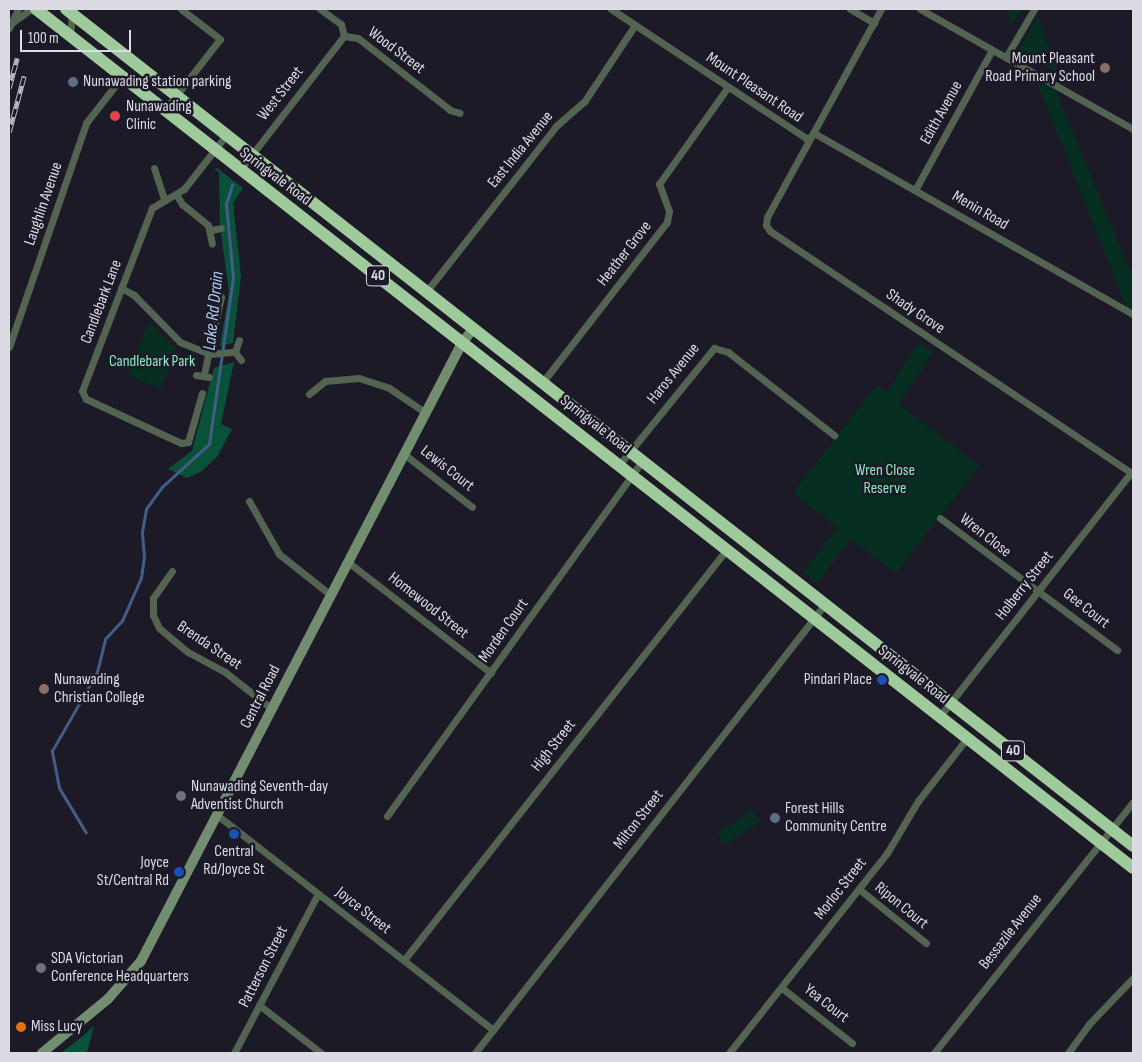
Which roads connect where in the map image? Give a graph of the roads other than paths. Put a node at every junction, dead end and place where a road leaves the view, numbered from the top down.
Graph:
1 (18, 9) edge
2 (31, 9) edge
3 (36, 9) edge
4 (181, 9) edge
5 (320, 9) edge
6 (611, 9) edge
7 (850, 9) edge
8 (881, 9) edge
9 (920, 9) edge
10 (1034, 9) edge
11 (74, 11) edge
12 (874, 23) junction
13 (11, 25) edge
14 (635, 25) junction
15 (70, 36) junction
16 (344, 36) junction
17 (992, 50) junction
18 (1006, 57) junction
19 (121, 78) junction
20 (728, 87) junction
21 (177, 95) junction
22 (164, 111) junction
23 (460, 113) dead end
24 (1133, 129) edge
25 (226, 134) junction
26 (812, 135) junction
27 (214, 150) junction
28 (252, 154) junction
29 (154, 168) dead end
30 (240, 170) junction
31 (915, 190) junction
32 (176, 194) junction
33 (164, 199) junction
34 (220, 228) dead end
35 (211, 230) junction
36 (212, 244) dead end
37 (121, 288) junction
38 (426, 292) junction
39 (221, 294) dead end
40 (1133, 314) edge
41 (473, 328) junction
42 (239, 340) dead end
43 (462, 343) junction
44 (9, 347) edge
45 (228, 353) junction
46 (210, 354) junction
47 (241, 360) dead end
48 (203, 375) dead end
49 (542, 383) junction
50 (202, 393) dead end
51 (309, 394) dead end
52 (426, 413) junction
53 (834, 435) dead end
54 (188, 442) junction
55 (186, 450) dead end
56 (630, 452) junction
57 (404, 454) junction
58 (642, 461) junction
59 (619, 465) junction
60 (1132, 473) edge
61 (632, 475) junction
62 (249, 500) dead end
63 (472, 507) dead end
64 (940, 518) dead end
65 (727, 549) junction
66 (348, 562) junction
67 (172, 571) dead end
68 (1040, 590) junction
69 (331, 595) junction
70 (825, 604) junction
71 (815, 618) junction
72 (1116, 650) dead end
73 (491, 673) junction
74 (950, 702) junction
75 (272, 709) junction
76 (940, 716) junction
77 (967, 738) junction
78 (1133, 802) edge
79 (217, 815) junction
80 (387, 816) dead end
81 (1112, 829) junction
82 (1100, 841) junction
83 (1133, 846) edge
84 (1133, 868) edge
85 (859, 889) junction
86 (318, 894) junction
87 (926, 943) dead end
88 (404, 960) junction
89 (1133, 978) edge
90 (782, 988) junction
91 (259, 1005) junction
92 (493, 1030) junction
93 (852, 1043) dead end
94 (42, 1053) edge
95 (234, 1053) edge
96 (321, 1053) edge
97 (474, 1053) edge
98 (730, 1053) edge
99 (934, 1053) edge
100 (1068, 1053) edge

1 - 13 street
2 - 13 street
3 - 15 highway, Springvale Road / 40
4 - 21 street
5 - 16 street, Wood Street
6 - 14 street, Mount Pleasant Road
7 - 12 street
8 - 12 street, Mount Pleasant Road
9 - 17 street
10 - 18 street
11 - 15 street
11 - 21 highway, Springvale Road / 40
12 - 26 street, Mount Pleasant Road
14 - 20 street, Mount Pleasant Road
14 - 38 street, East India Avenue
15 - 19 highway, Springvale Road / 40
16 - 23 street, Wood Street
16 - 28 street, West Street
17 - 18 street
17 - 31 street, Edith Avenue
18 - 24 street
19 - 22 highway, Springvale Road / 40
19 - 44 street, Laughlin Avenue
20 - 26 street, Mount Pleasant Road
20 - 49 street, Heather Grove
21 - 22 street
21 - 25 highway, Springvale Road / 40
22 - 27 highway, Springvale Road / 40
25 - 27 street, Candlebark Lane
25 - 28 highway, Springvale Road / 40
26 - 31 street, Menin Road
26 - 60 street, Shady Grove
27 - 30 highway, Springvale Road / 40
27 - 32 street, Candlebark Lane
28 - 30 street, West Street
28 - 38 highway, Springvale Road / 40
29 - 33 street
30 - 43 highway, Springvale Road / 40
31 - 40 street, Menin Road
32 - 33 street, Candlebark Lane
32 - 35 street
33 - 37 street, Candlebark Lane
34 - 35 street
35 - 36 street
37 - 46 street
37 - 54 street, Candlebark Lane
38 - 41 highway, Springvale Road / 40
39 - 46 street
41 - 43 street, Central Road
41 - 49 highway, Springvale Road / 40
42 - 45 street
43 - 52 street, Central Road
43 - 59 highway, Springvale Road / 40
45 - 46 street
45 - 47 street
46 - 48 street
49 - 56 highway, Springvale Road / 40
50 - 54 street
51 - 52 street
52 - 57 street, Central Road
53 - 56 street, Haros Avenue
54 - 55 street
56 - 58 highway, Springvale Road / 40
56 - 59 street, Haros Avenue
57 - 63 street, Lewis Court
57 - 66 street, Central Road
58 - 61 street, Morden Court
58 - 70 highway, Springvale Road / 40
59 - 61 highway, Springvale Road / 40
60 - 68 street, Holberry Street
61 - 65 highway, Springvale Road / 40
61 - 73 street, Morden Court
62 - 69 street
64 - 68 street, Wren Close
65 - 71 highway, Springvale Road / 40
65 - 88 street, High Street
66 - 69 street, Central Road
66 - 73 street, Homewood Street
67 - 75 street, Brenda Street
68 - 72 street, Gee Court
68 - 74 street, Holberry Street
69 - 75 street, Central Road
70 - 71 street, Milton Street
70 - 74 highway, Springvale Road / 40
71 - 76 highway, Springvale Road / 40
71 - 92 street, Milton Street
73 - 80 street, Morden Court
74 - 76 street, Holberry Street
74 - 81 highway, Springvale Road / 40
75 - 79 street, Central Road
76 - 77 highway, Springvale Road / 40
77 - 82 highway, Springvale Road / 40
77 - 85 street, Morloc Street
78 - 81 street, Bessazile Avenue
79 - 86 street, Joyce Street
79 - 94 street, Central Road
81 - 82 street, Bessazile Avenue
81 - 83 highway, Springvale Road / 40
82 - 84 highway, Springvale Road / 40
82 - 99 street, Bessazile Avenue
85 - 87 street, Ripon Court
85 - 90 street, Morloc Street
86 - 88 street, Joyce Street
86 - 91 street, Patterson Street
88 - 92 street, Joyce Street
89 - 100 street
90 - 93 street, Yea Court
90 - 98 street, Morloc Street
91 - 95 street, Patterson Street
91 - 96 street
92 - 97 street, Milton Street

